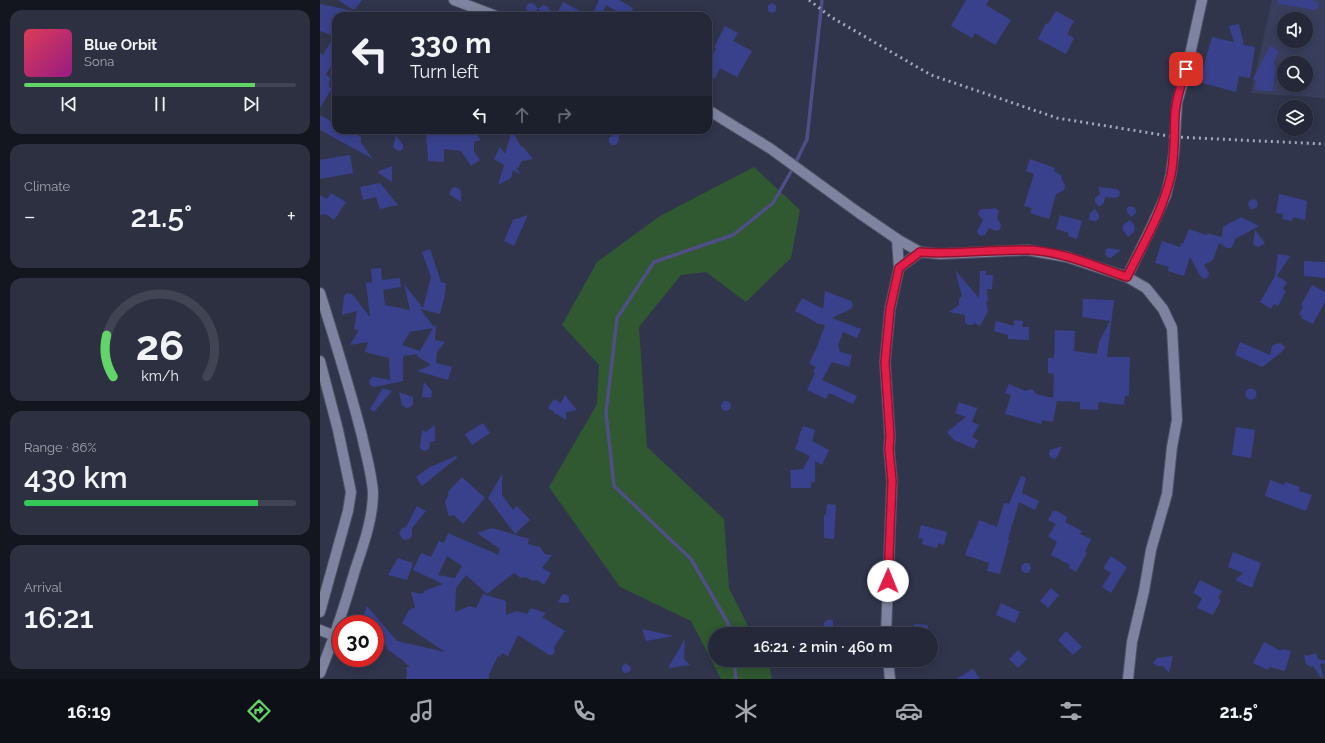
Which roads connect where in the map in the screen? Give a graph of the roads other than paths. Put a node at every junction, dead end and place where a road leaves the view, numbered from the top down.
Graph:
1 (454, 0) edge
2 (1202, 0) edge
3 (486, 12) edge
4 (712, 112) edge
5 (897, 239) junction
6 (920, 252) junction
7 (899, 268) junction
8 (1127, 277) junction
9 (320, 293) edge
10 (320, 361) edge
11 (320, 612) edge
12 (341, 615) edge
13 (886, 627) edge
14 (320, 630) edge
15 (332, 635) edge
16 (332, 643) edge
17 (889, 667) edge
18 (320, 673) edge
19 (890, 679) edge
20 (1128, 679) edge

1 - 3 street
2 - 8 street
4 - 5 street
5 - 6 street
5 - 7 street
6 - 7 street
6 - 8 street
7 - 13 street
8 - 20 street
9 - 12 street
10 - 11 street
14 - 15 street
16 - 18 street
17 - 19 street

